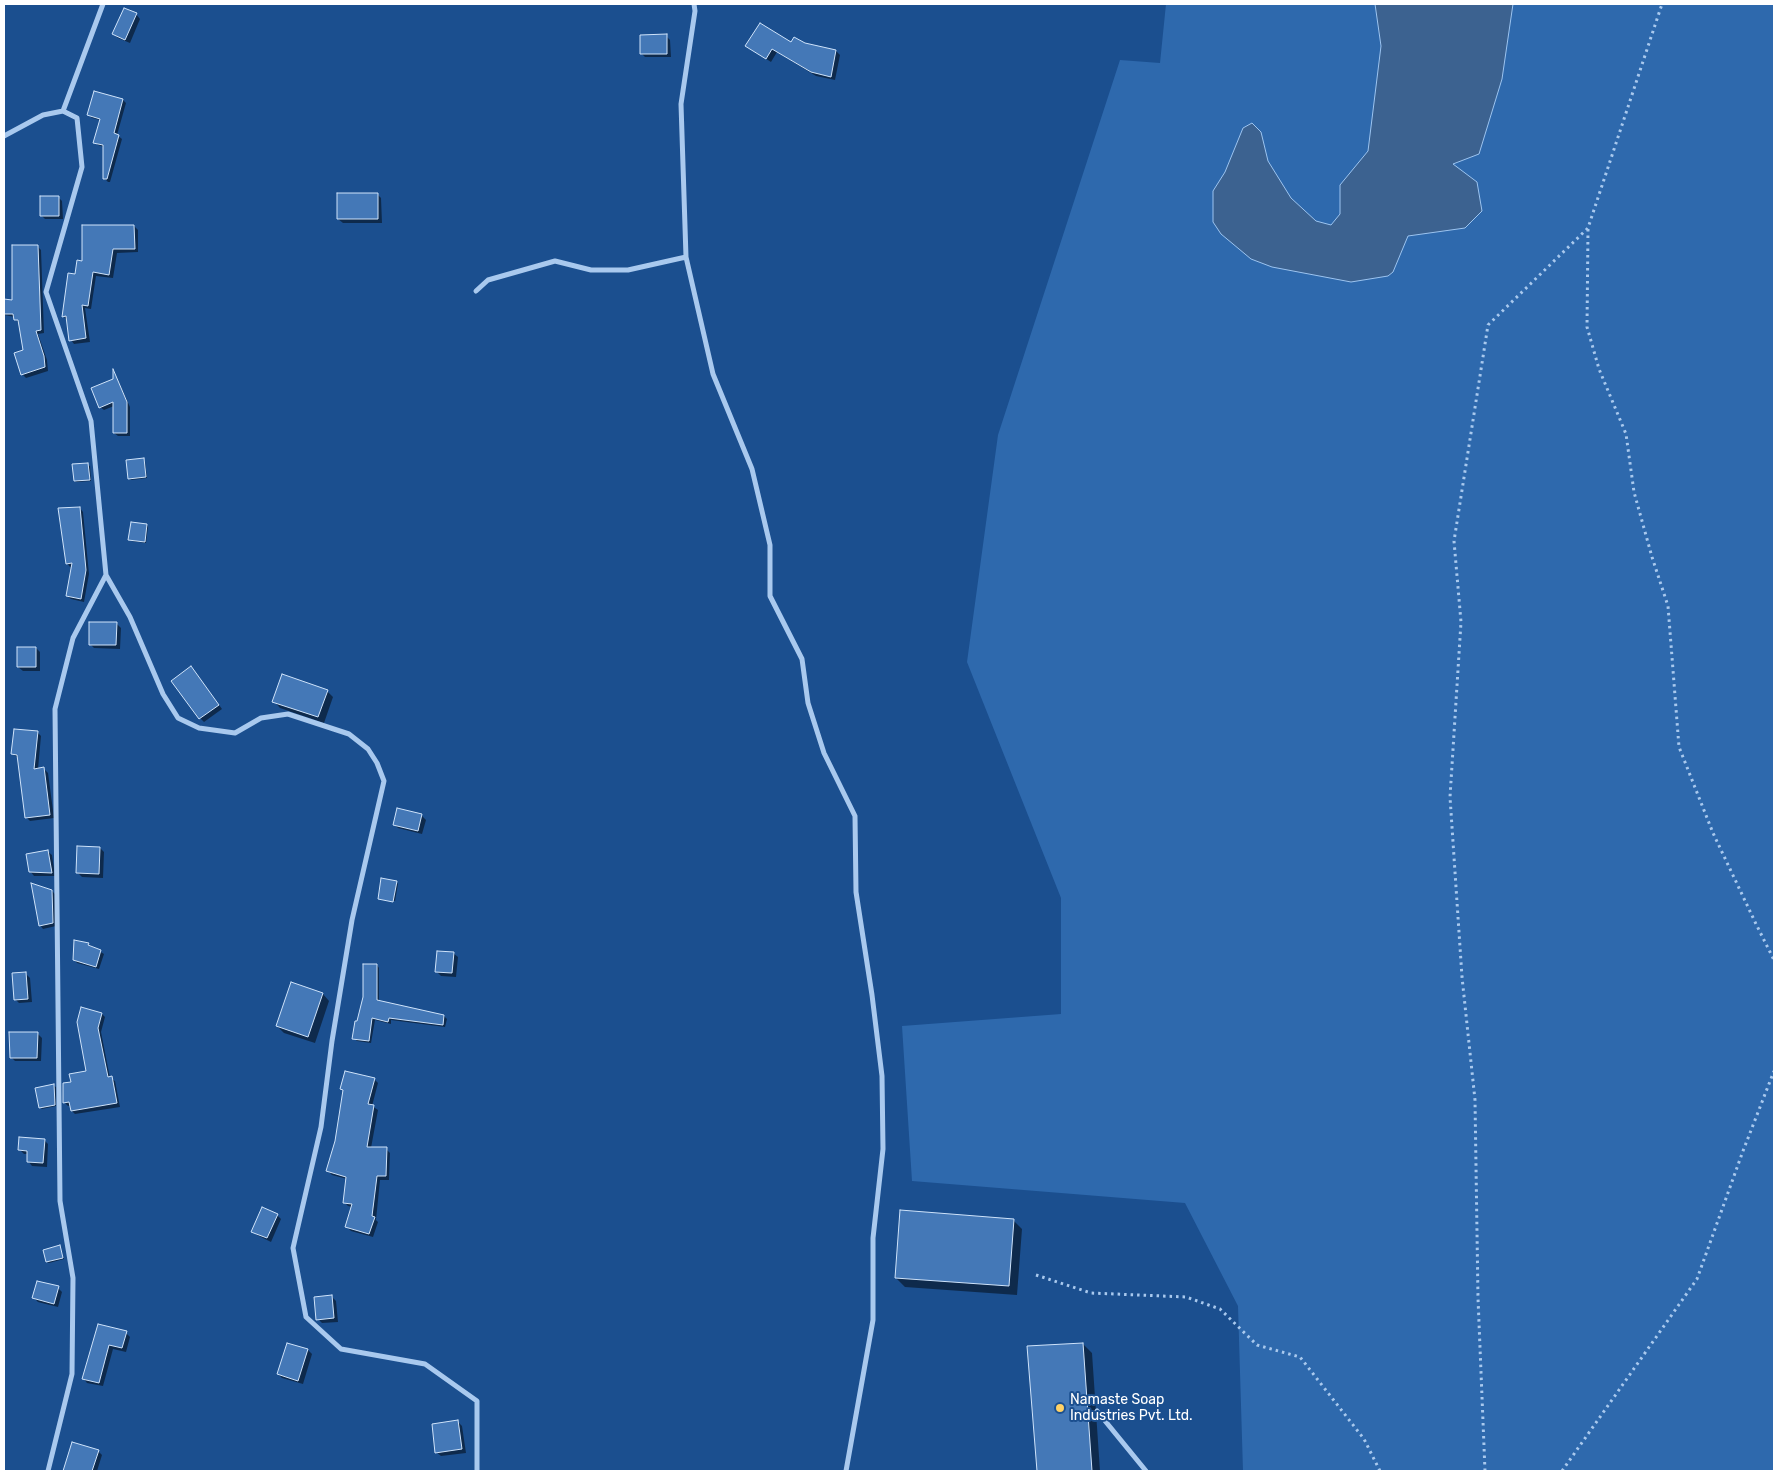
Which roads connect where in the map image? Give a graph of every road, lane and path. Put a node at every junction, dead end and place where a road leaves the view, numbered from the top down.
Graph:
1 (104, 4) edge
2 (694, 4) edge
3 (1662, 4) edge
4 (63, 111) junction
5 (4, 136) edge
6 (1588, 228) junction
7 (686, 257) junction
8 (476, 291) dead end
9 (106, 575) junction
10 (1774, 960) edge
11 (1774, 1071) edge
12 (1036, 1275) dead end
13 (1097, 1411) dead end
14 (48, 1471) edge
15 (477, 1471) edge
16 (846, 1471) edge
17 (1146, 1471) edge
18 (1380, 1471) edge
19 (1485, 1471) edge
20 (1562, 1471) edge

1 - 4 street
2 - 7 street
3 - 6 path
4 - 5 street
4 - 9 street
6 - 10 path
6 - 19 path
7 - 8 street
7 - 16 street
9 - 14 street
9 - 15 street
11 - 20 path
12 - 18 path
13 - 17 street

